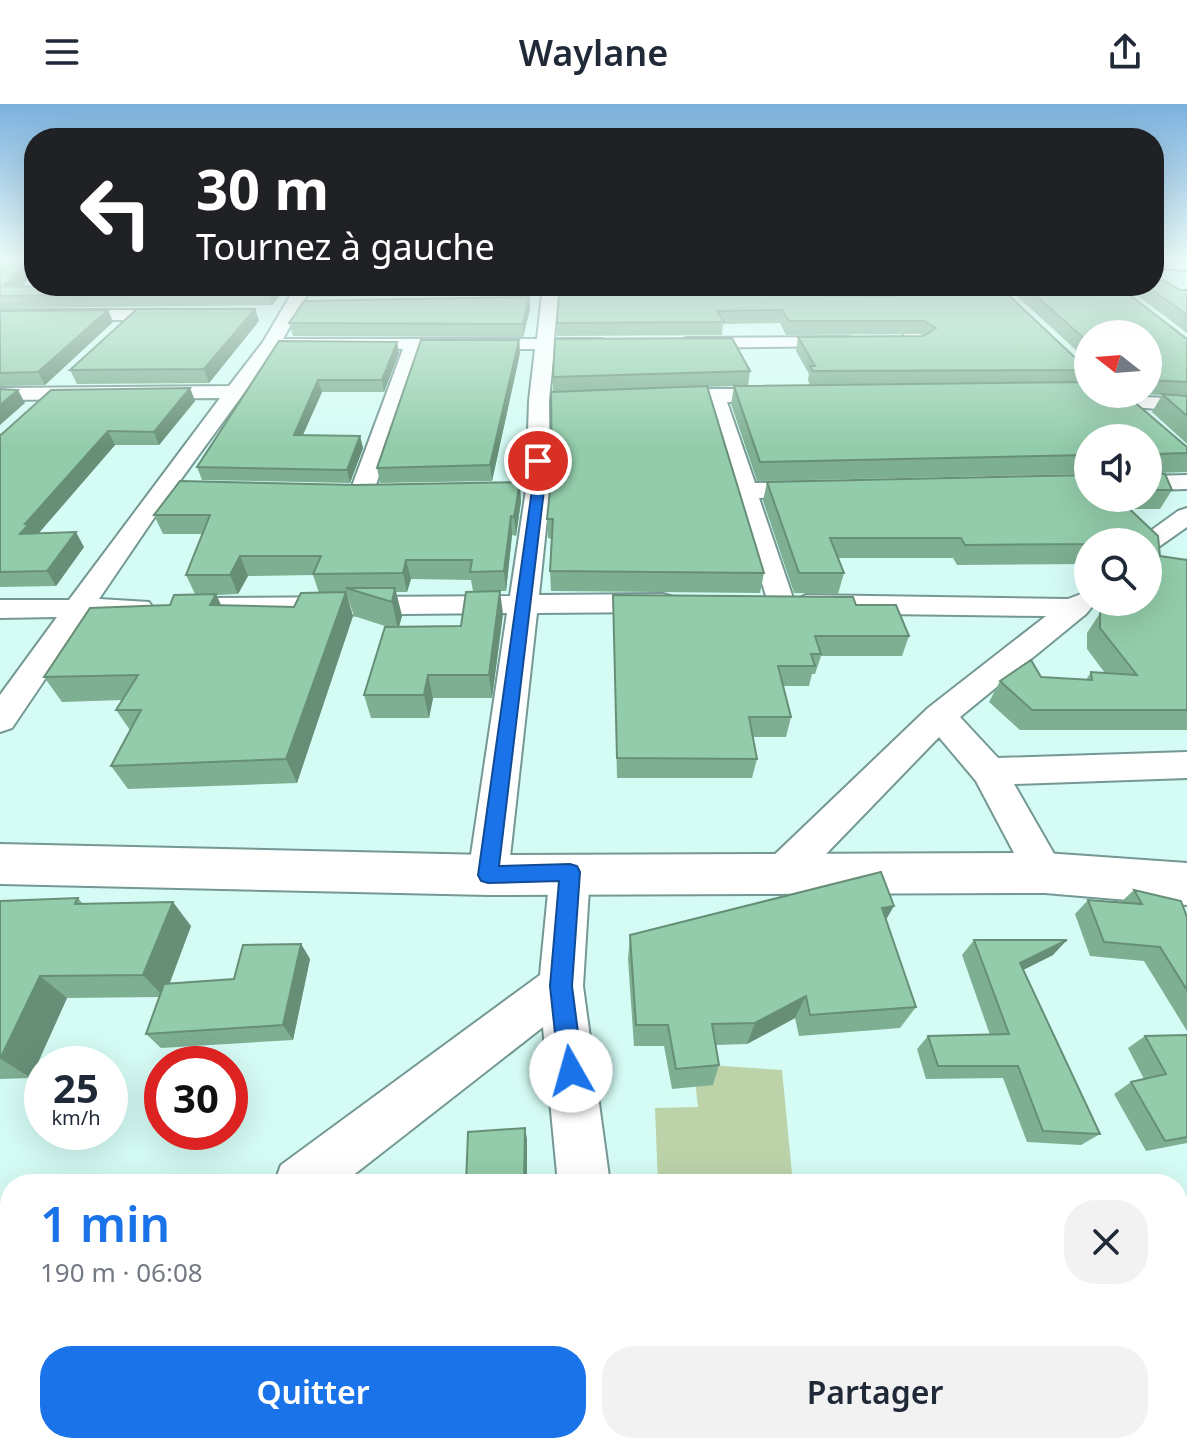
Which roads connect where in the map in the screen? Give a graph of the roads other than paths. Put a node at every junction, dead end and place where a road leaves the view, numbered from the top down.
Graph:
1 (129, 321) edge
2 (284, 321) edge
3 (546, 321) edge
4 (905, 321) edge
5 (114, 335) edge
6 (680, 338) edge
7 (858, 342) edge
8 (889, 342) edge
9 (920, 342) junction
10 (271, 344) junction
11 (414, 344) junction
12 (624, 344) edge
13 (546, 345) junction
14 (72, 374) edge
15 (233, 392) junction
16 (52, 393) junction
17 (0, 394) edge
18 (715, 395) junction
19 (805, 395) edge
20 (926, 395) edge
21 (641, 398) edge
22 (1162, 402) edge
23 (1187, 405) edge
24 (1130, 408) edge
25 (32, 411) edge
26 (1145, 421) edge
27 (1187, 482) edge
28 (1162, 483) edge
29 (162, 489) junction
30 (838, 489) edge
31 (193, 490) edge
32 (538, 490) junction
33 (508, 491) edge
34 (744, 491) junction
35 (331, 493) edge
36 (391, 493) edge
37 (361, 494) junction
38 (1187, 516) edge
39 (1162, 545) edge
40 (524, 602) junction
41 (1074, 602) edge
42 (690, 603) edge
43 (750, 603) edge
44 (780, 603) junction
45 (1074, 608) edge
46 (0, 609) edge
47 (80, 609) junction
48 (940, 716) junction
49 (0, 720) edge
50 (1187, 765) edge
51 (989, 772) junction
52 (0, 864) edge
53 (570, 872) junction
54 (783, 872) junction
55 (1045, 873) junction
56 (488, 875) junction
57 (1187, 884) edge
58 (561, 986) junction
59 (313, 1174) edge
60 (583, 1174) edge

1 - 5 street
2 - 10 street
3 - 13 street
4 - 9 street
6 - 7 street
8 - 9 street
9 - 20 street
10 - 11 street
10 - 15 street
11 - 13 street
11 - 37 street
12 - 13 street
13 - 32 street
14 - 16 street
15 - 16 street
15 - 29 street
16 - 17 street
16 - 25 street
18 - 19 street
18 - 21 street
18 - 34 street
22 - 23 street
24 - 26 street
27 - 28 street
29 - 31 street
29 - 47 street
30 - 34 street
32 - 33 street
32 - 40 street
34 - 44 street
35 - 37 street
36 - 37 street
38 - 39 street
40 - 42 street
40 - 47 street
40 - 56 street
41 - 44 street
43 - 44 street
45 - 48 street
46 - 47 street
47 - 49 street
48 - 51 street
48 - 54 street
50 - 51 street
51 - 55 street
52 - 56 street
53 - 54 street
53 - 56 street
53 - 58 street
54 - 55 street
55 - 57 street
58 - 59 street
58 - 60 street

